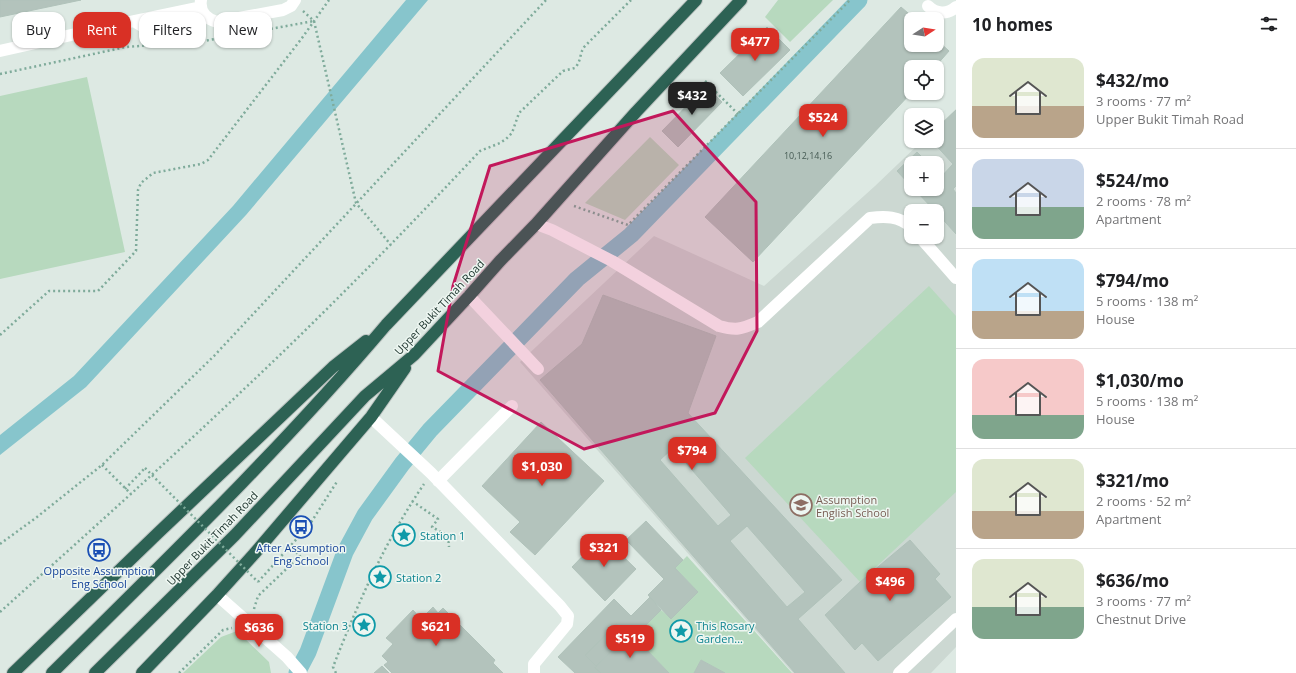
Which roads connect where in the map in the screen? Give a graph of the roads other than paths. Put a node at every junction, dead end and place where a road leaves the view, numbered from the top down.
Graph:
1 (295, 0) edge
2 (696, 0) edge
3 (741, 0) edge
4 (201, 4) edge
5 (928, 6) dead end
6 (956, 7) edge
7 (0, 51) edge
8 (904, 222) edge
9 (536, 224) junction
10 (926, 244) edge
11 (956, 278) edge
12 (469, 296) junction
13 (386, 325) junction
14 (414, 355) junction
15 (538, 369) dead end
16 (512, 406) dead end
17 (371, 417) junction
18 (434, 477) junction
19 (217, 595) junction
20 (956, 619) edge
21 (14, 673) edge
22 (52, 673) edge
23 (95, 673) edge
24 (142, 673) edge
25 (301, 673) edge
26 (534, 673) edge
27 (899, 673) edge

1 - 4 street
2 - 13 highway, Upper Bukit Timah Road
3 - 9 highway, Upper Bukit Timah Road
4 - 7 street
5 - 6 street
8 - 9 street
9 - 12 highway, Upper Bukit Timah Road
10 - 11 street
12 - 14 highway, Upper Bukit Timah Road
12 - 15 street
13 - 21 highway
13 - 22 highway, Upper Bukit Timah Road
14 - 17 highway
14 - 23 highway, Upper Bukit Timah Road
16 - 18 street
17 - 18 street
17 - 19 highway
18 - 26 street
19 - 24 highway
19 - 25 street
20 - 27 street

